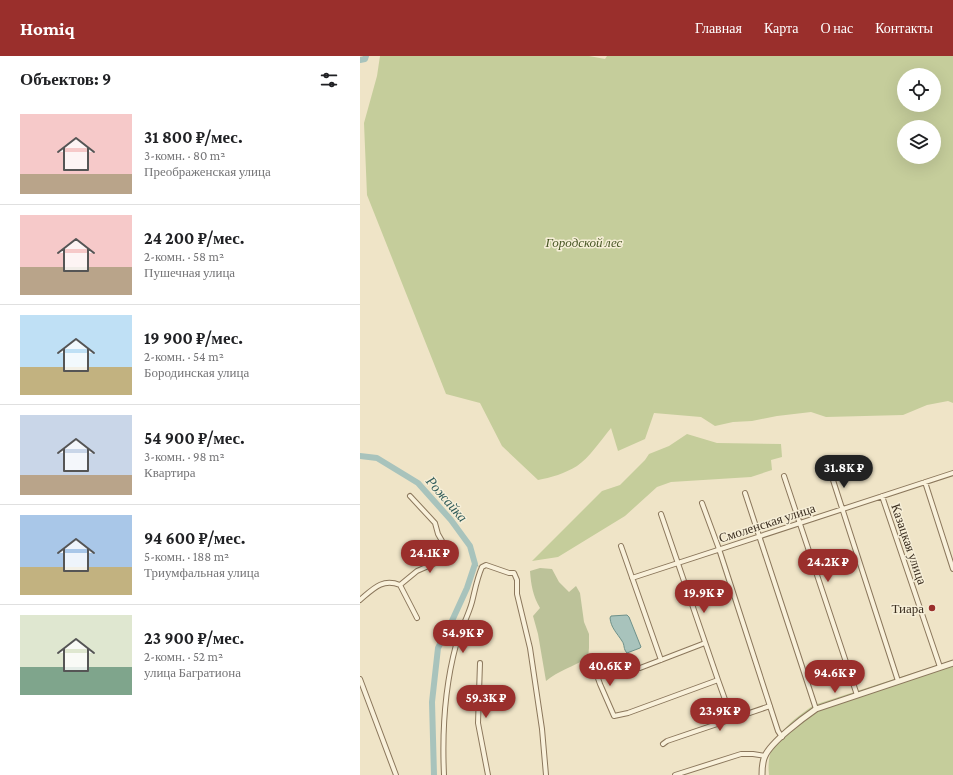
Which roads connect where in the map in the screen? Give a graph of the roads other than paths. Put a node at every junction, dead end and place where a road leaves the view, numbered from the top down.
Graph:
1 (953, 473) edge
2 (831, 474) dead end
3 (784, 476) dead end
4 (925, 482) junction
5 (745, 493) dead end
6 (410, 496) dead end
7 (882, 496) junction
8 (702, 503) dead end
9 (842, 509) junction
10 (661, 514) dead end
11 (800, 523) junction
12 (759, 536) junction
13 (621, 546) dead end
14 (719, 549) junction
15 (677, 563) junction
16 (953, 569) edge
17 (632, 578) junction
18 (400, 585) junction
19 (360, 600) edge
20 (417, 618) dead end
21 (705, 642) junction
22 (661, 660) junction
23 (953, 662) edge
24 (480, 663) dead end
25 (593, 664) dead end
26 (940, 667) junction
27 (640, 668) dead end
28 (360, 679) edge
29 (718, 680) junction
30 (898, 681) junction
31 (857, 695) junction
32 (770, 706) junction
33 (816, 709) junction
34 (732, 719) junction
35 (782, 737) junction
36 (663, 744) dead end
37 (765, 756) junction
38 (396, 775) edge
39 (444, 775) edge
40 (488, 775) edge
41 (546, 775) edge
42 (675, 775) edge
43 (762, 775) edge

1 - 4 street, Смоленская улица
2 - 9 street
3 - 11 street
4 - 7 street, Смоленская улица
4 - 16 street
5 - 12 street
6 - 18 street
7 - 9 street, Смоленская улица
7 - 26 street, Казацкая улица
8 - 14 street
9 - 11 street, Смоленская улица
9 - 30 street
10 - 15 street
11 - 12 street, Смоленская улица
11 - 31 street
12 - 14 street, Смоленская улица
12 - 33 street
13 - 17 street
14 - 15 street, Смоленская улица
14 - 32 street
15 - 17 street, Смоленская улица
15 - 21 street
17 - 22 street
18 - 19 street
18 - 20 street
21 - 22 street
21 - 29 street
22 - 27 street
23 - 26 street
24 - 40 street
25 - 29 street
26 - 30 street
28 - 38 street
29 - 34 street
30 - 31 street
31 - 33 street
32 - 34 street
32 - 35 street
33 - 35 street
34 - 36 street
35 - 37 street
37 - 42 street
37 - 43 street
39 - 41 street

